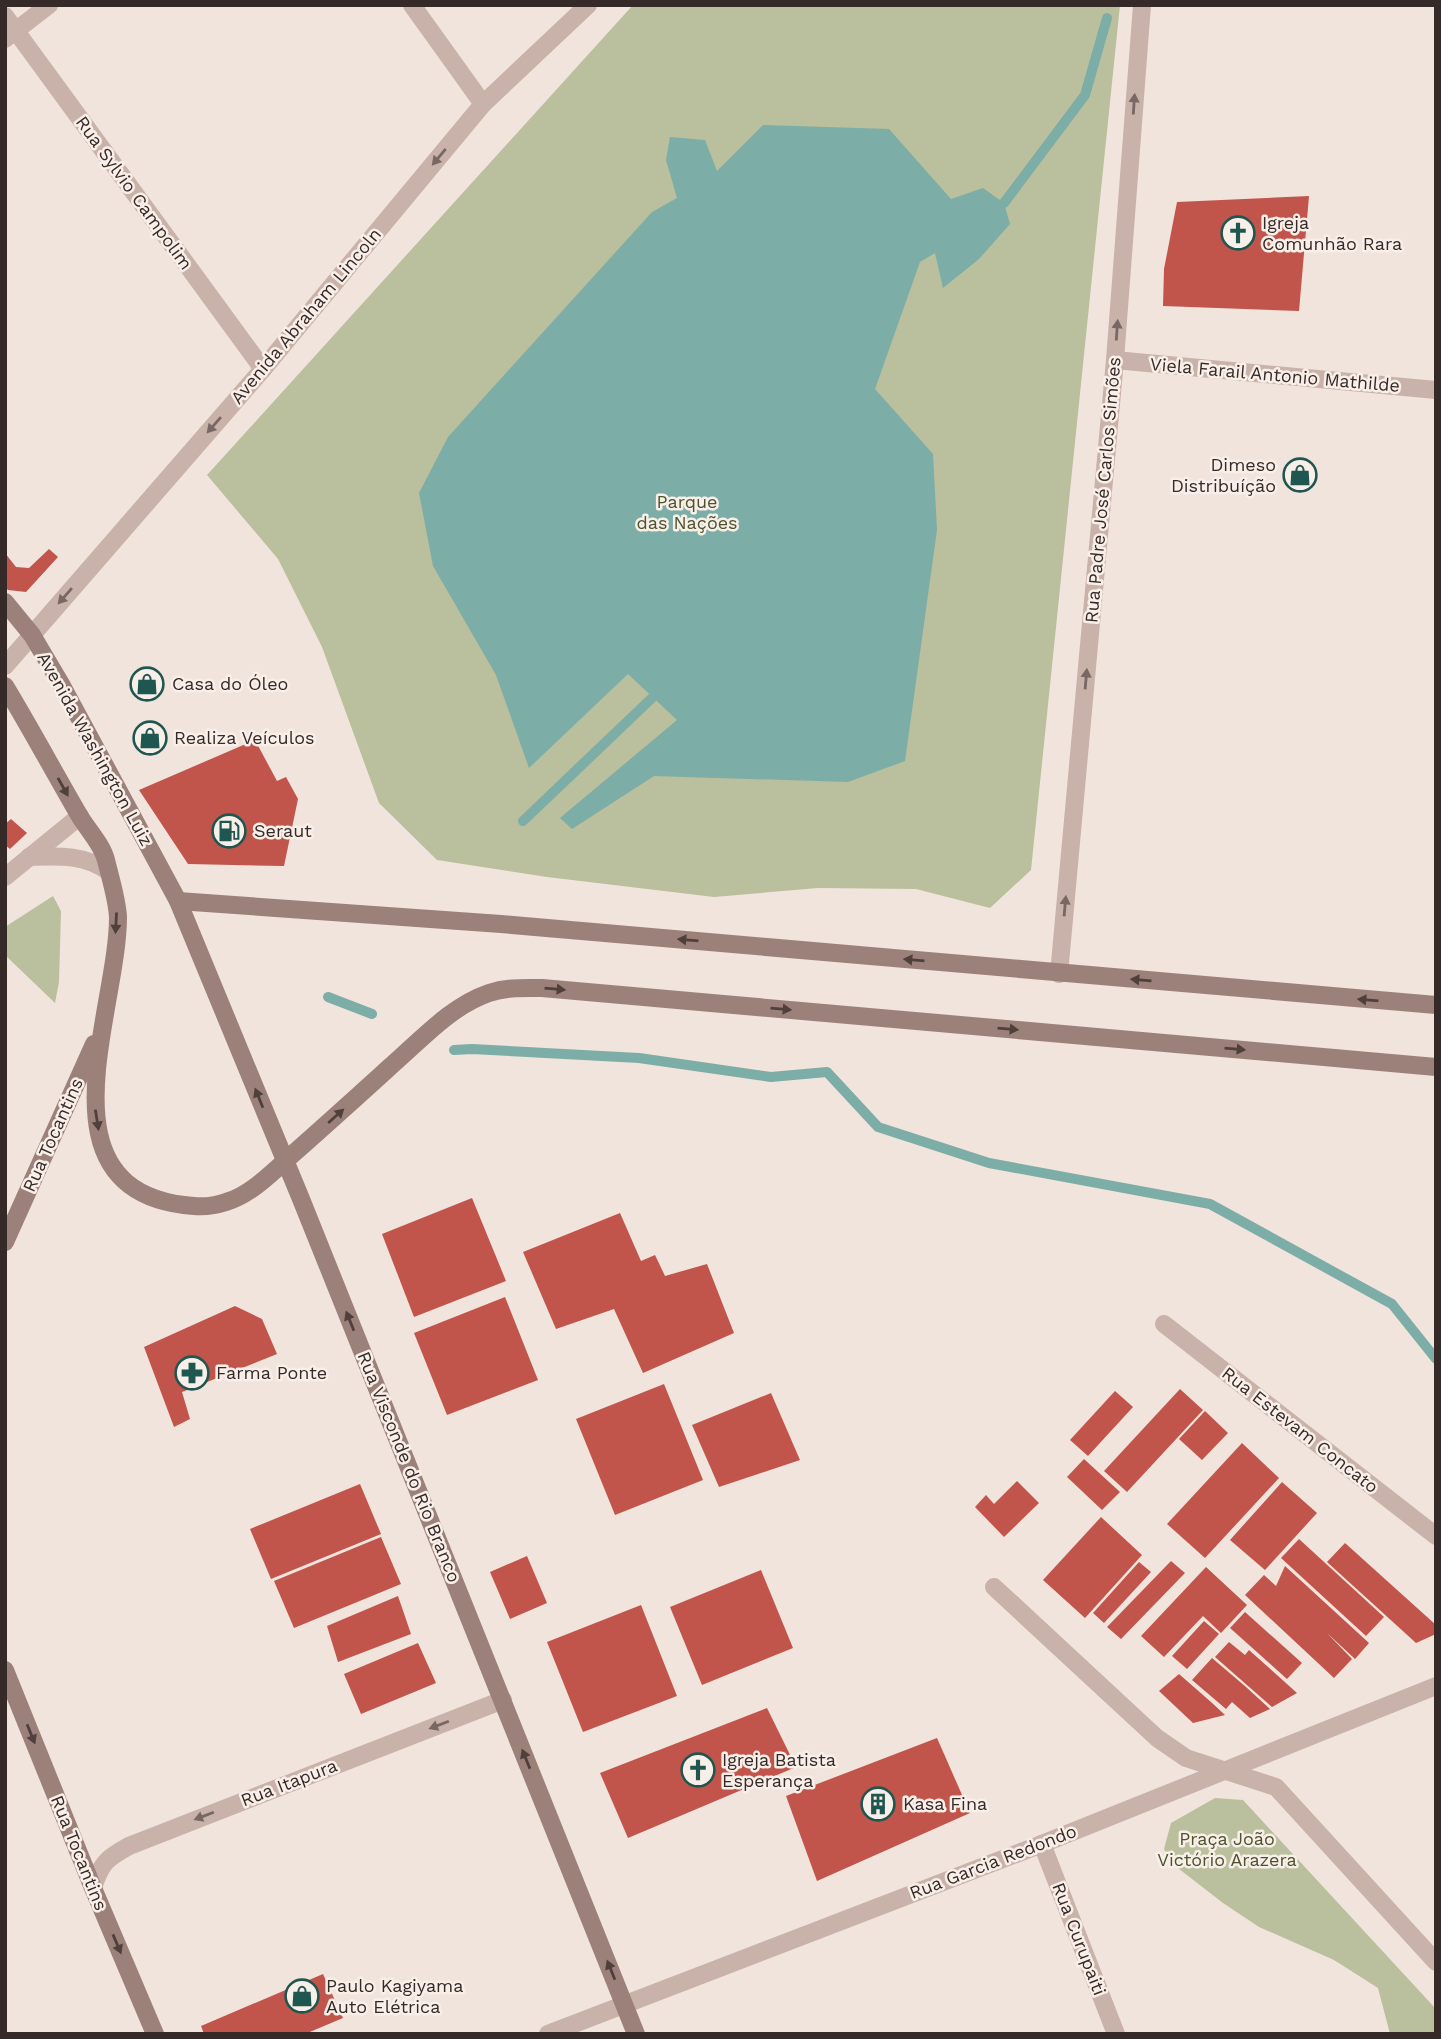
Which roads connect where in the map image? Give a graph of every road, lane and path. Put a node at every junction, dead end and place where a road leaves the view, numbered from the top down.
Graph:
1 (49, 5) edge
2 (412, 5) edge
3 (588, 5) edge
4 (1142, 5) edge
5 (9, 29) edge
6 (483, 104) junction
7 (1115, 360) junction
8 (263, 369) junction
9 (1436, 390) edge
10 (5, 602) edge
11 (32, 635) junction
12 (5, 666) edge
13 (5, 686) edge
14 (80, 816) junction
15 (29, 858) junction
16 (109, 872) junction
17 (5, 877) edge
18 (178, 901) junction
19 (1059, 974) junction
20 (1436, 1005) edge
21 (101, 1028) junction
22 (1436, 1066) edge
23 (285, 1161) junction
24 (5, 1242) edge
25 (1164, 1324) dead end
26 (1436, 1536) edge
27 (994, 1587) dead end
28 (5, 1670) edge
29 (1436, 1686) edge
30 (503, 1700) junction
31 (1226, 1769) junction
32 (1042, 1844) junction
33 (93, 1888) junction
34 (1436, 1962) edge
35 (624, 2004) junction
36 (155, 2034) edge
37 (548, 2034) edge
38 (636, 2034) edge
39 (1115, 2034) edge

1 - 5 street
2 - 6 street
3 - 6 street, Avenida Abraham Lincoln
7 -> 4 street, Rua Padre José Carlos Simões
5 - 8 street, Rua Sylvio Campolim
6 -> 8 street, Avenida Abraham Lincoln
7 - 9 street, Viela Farail Antonio Mathilde
19 -> 7 street, Rua Padre José Carlos Simões
8 -> 11 street, Avenida Abraham Lincoln
10 - 11 main road, Avenida Washington Luiz
11 - 12 street, Avenida Abraham Lincoln
11 - 18 main road, Avenida Washington Luiz
13 -> 14 main road
14 - 15 street
14 - 16 main road
15 - 16 street
15 - 17 street
16 -> 21 main road
19 -> 18 main road
23 -> 18 main road, Rua Visconde do Rio Branco
20 -> 19 main road
21 -> 23 main road
21 - 24 main road, Rua Tocantins
23 -> 22 main road
30 -> 23 main road, Rua Visconde do Rio Branco
25 - 26 street, Rua Estevam Concato
27 - 31 street
28 -> 33 main road, Rua Tocantins
29 - 31 street, Rua Garcia Redondo
30 -> 33 street, Rua Itapura
35 -> 30 main road, Rua Visconde do Rio Branco
31 - 32 street, Rua Garcia Redondo
31 - 34 street
32 - 35 street, Rua Garcia Redondo
32 - 39 street, Rua Curupaiti
33 -> 36 main road, Rua Tocantins
35 - 37 street, Rua Garcia Redondo
35 - 38 main road, Rua Visconde do Rio Branco

